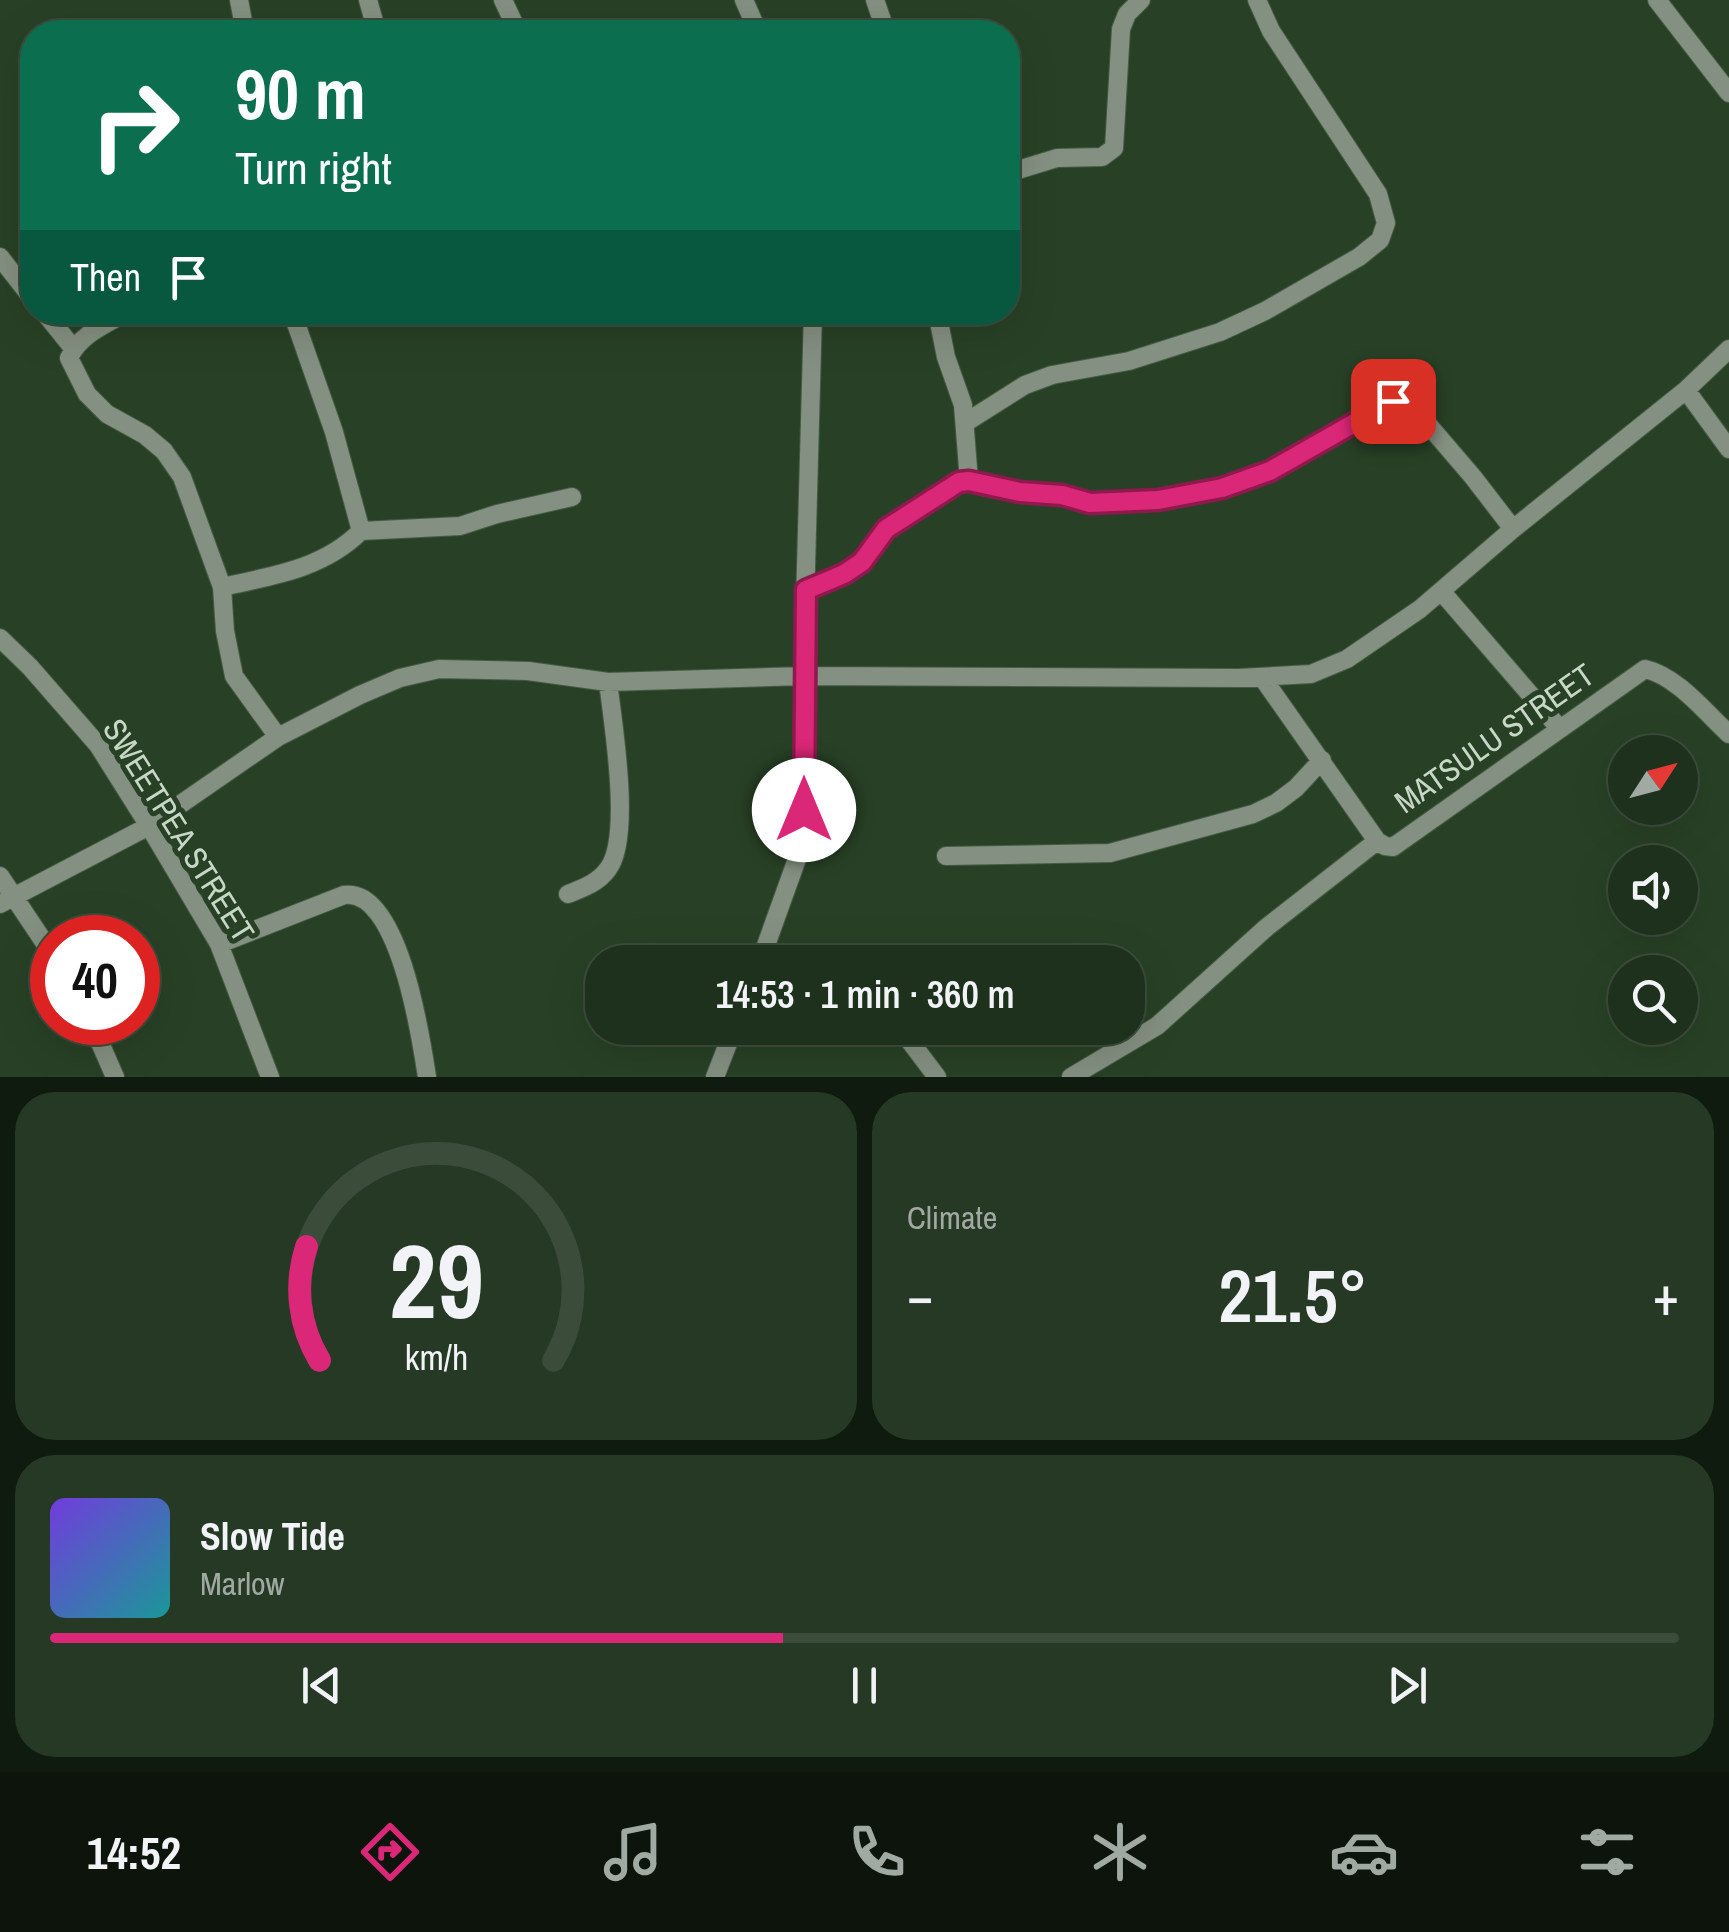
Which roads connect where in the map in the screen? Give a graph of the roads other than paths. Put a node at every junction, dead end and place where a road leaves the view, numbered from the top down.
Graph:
1 (1141, 0) edge
2 (1257, 0) edge
3 (1657, 0) edge
4 (1729, 94) edge
5 (1020, 169) edge
6 (0, 257) edge
7 (20, 283) edge
8 (54, 325) edge
9 (105, 325) edge
10 (297, 325) edge
11 (813, 325) edge
12 (940, 325) edge
13 (73, 348) junction
14 (1729, 348) edge
15 (1686, 390) junction
16 (965, 423) junction
17 (1729, 449) edge
18 (969, 481) junction
19 (572, 497) dead end
20 (1513, 529) junction
21 (361, 531) junction
22 (222, 587) junction
23 (806, 590) junction
24 (1441, 591) junction
25 (0, 638) edge
26 (803, 676) junction
27 (1262, 677) junction
28 (608, 682) junction
29 (1560, 729) junction
30 (1729, 734) edge
31 (278, 737) junction
32 (1322, 760) junction
33 (148, 826) junction
34 (1377, 841) junction
35 (946, 856) dead end
36 (0, 876) edge
37 (568, 894) dead end
38 (6, 900) edge
39 (30, 928) edge
40 (219, 944) junction
41 (766, 945) edge
42 (101, 1045) edge
43 (727, 1045) edge
44 (913, 1045) edge
45 (115, 1077) edge
46 (270, 1077) edge
47 (427, 1077) edge
48 (714, 1077) edge
49 (937, 1077) edge
50 (1072, 1077) edge

1 - 5 street
2 - 16 street
3 - 4 street
6 - 7 street
8 - 13 street
9 - 13 street
10 - 21 street
11 - 23 street
12 - 16 street
13 - 22 street
14 - 15 street
15 - 17 street
15 - 20 street
16 - 18 street
18 - 20 street
18 - 23 street
19 - 21 street
20 - 24 street
21 - 22 street
22 - 31 street
23 - 26 street
24 - 27 street
24 - 29 street
25 - 33 street, SWEETPEA STREET
26 - 27 street
26 - 28 street
26 - 41 street
27 - 32 street
28 - 31 street
28 - 37 street
29 - 30 street, MATSULU STREET
29 - 34 street, MATSULU STREET
31 - 33 street
32 - 34 street
32 - 35 street
33 - 38 street
33 - 40 street, SWEETPEA STREET
34 - 50 street
36 - 38 street
38 - 39 street
40 - 46 street, SWEETPEA STREET
40 - 47 street
42 - 45 street
43 - 48 street
44 - 49 street

